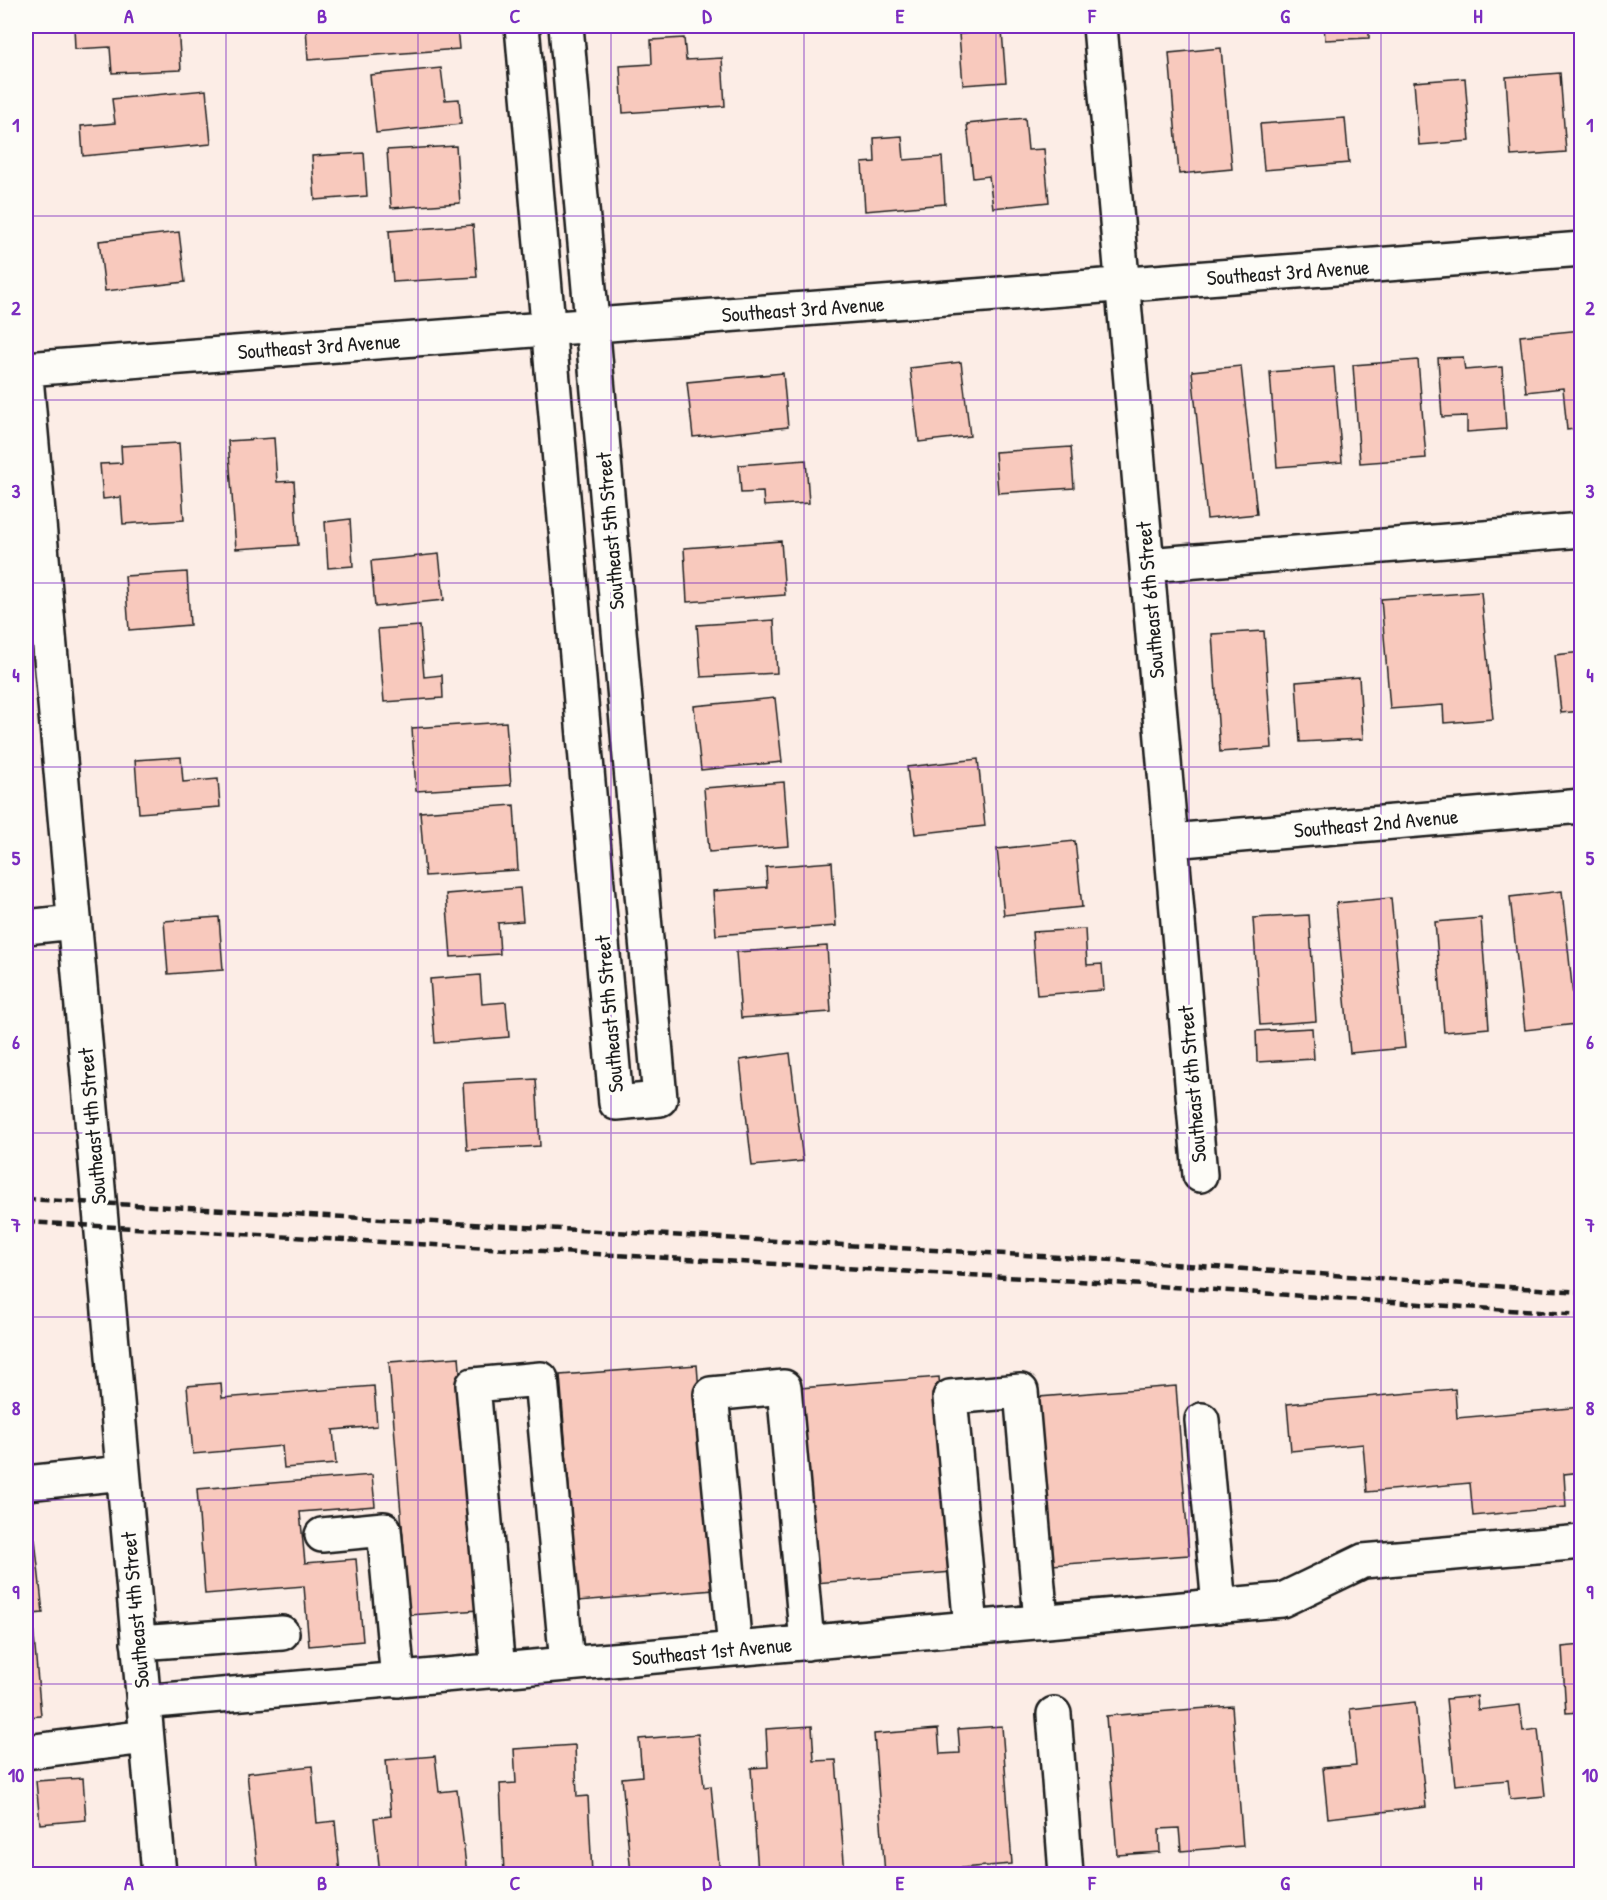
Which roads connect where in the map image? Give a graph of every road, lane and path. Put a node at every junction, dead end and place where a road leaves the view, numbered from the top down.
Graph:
1 (522, 26) edge
2 (566, 26) edge
3 (1100, 26) edge
4 (1581, 249) edge
5 (1123, 284) junction
6 (592, 324) junction
7 (548, 328) junction
8 (26, 369) edge
9 (26, 377) edge
10 (1581, 530) edge
11 (1147, 565) junction
12 (37, 643) edge
13 (1581, 806) edge
14 (1171, 841) junction
15 (74, 922) junction
16 (26, 927) edge
17 (1200, 1174) dead end
18 (1202, 1420) dead end
19 (123, 1473) junction
20 (26, 1483) edge
21 (322, 1535) dead end
22 (1581, 1542) edge
23 (1219, 1606) junction
24 (1041, 1621) junction
25 (971, 1628) junction
26 (282, 1633) dead end
27 (138, 1643) junction
28 (807, 1643) junction
29 (735, 1649) junction
30 (567, 1664) junction
31 (498, 1671) junction
32 (398, 1680) junction
33 (143, 1702) junction
34 (1054, 1714) dead end
35 (146, 1737) junction
36 (26, 1752) edge
37 (159, 1875) edge
38 (1066, 1875) edge

1 - 7 street, Southeast 5th Street
2 - 6 street, Southeast 5th Street
3 - 5 street, Southeast 6th Street
4 - 5 street, Southeast 3rd Avenue
5 - 6 street, Southeast 3rd Avenue
5 - 11 street, Southeast 6th Street
6 - 7 street, Southeast 3rd Avenue
6 - 7 street, Southeast 5th Street
7 - 8 street, Southeast 3rd Avenue
9 - 12 street, Southeast 4th Street
10 - 11 street
11 - 14 street, Southeast 6th Street
12 - 15 street, Southeast 4th Street
13 - 14 street, Southeast 2nd Avenue
14 - 17 street, Southeast 6th Street
15 - 16 street
15 - 19 street, Southeast 4th Street
18 - 23 street
19 - 20 street
19 - 27 street, Southeast 4th Street
21 - 32 street
22 - 23 street, Southeast 1st Avenue
23 - 24 street, Southeast 1st Avenue
24 - 25 street, Southeast 1st Avenue
24 - 25 street
25 - 28 street, Southeast 1st Avenue
26 - 27 street
27 - 33 street, Southeast 4th Street
28 - 29 street, Southeast 1st Avenue
28 - 29 street
29 - 30 street, Southeast 1st Avenue
30 - 31 street, Southeast 1st Avenue
30 - 31 street
31 - 32 street, Southeast 1st Avenue
32 - 33 street, Southeast 1st Avenue
33 - 35 street, Southeast 4th Street
34 - 38 street
35 - 36 street
35 - 37 street, Southeast 4th Street

